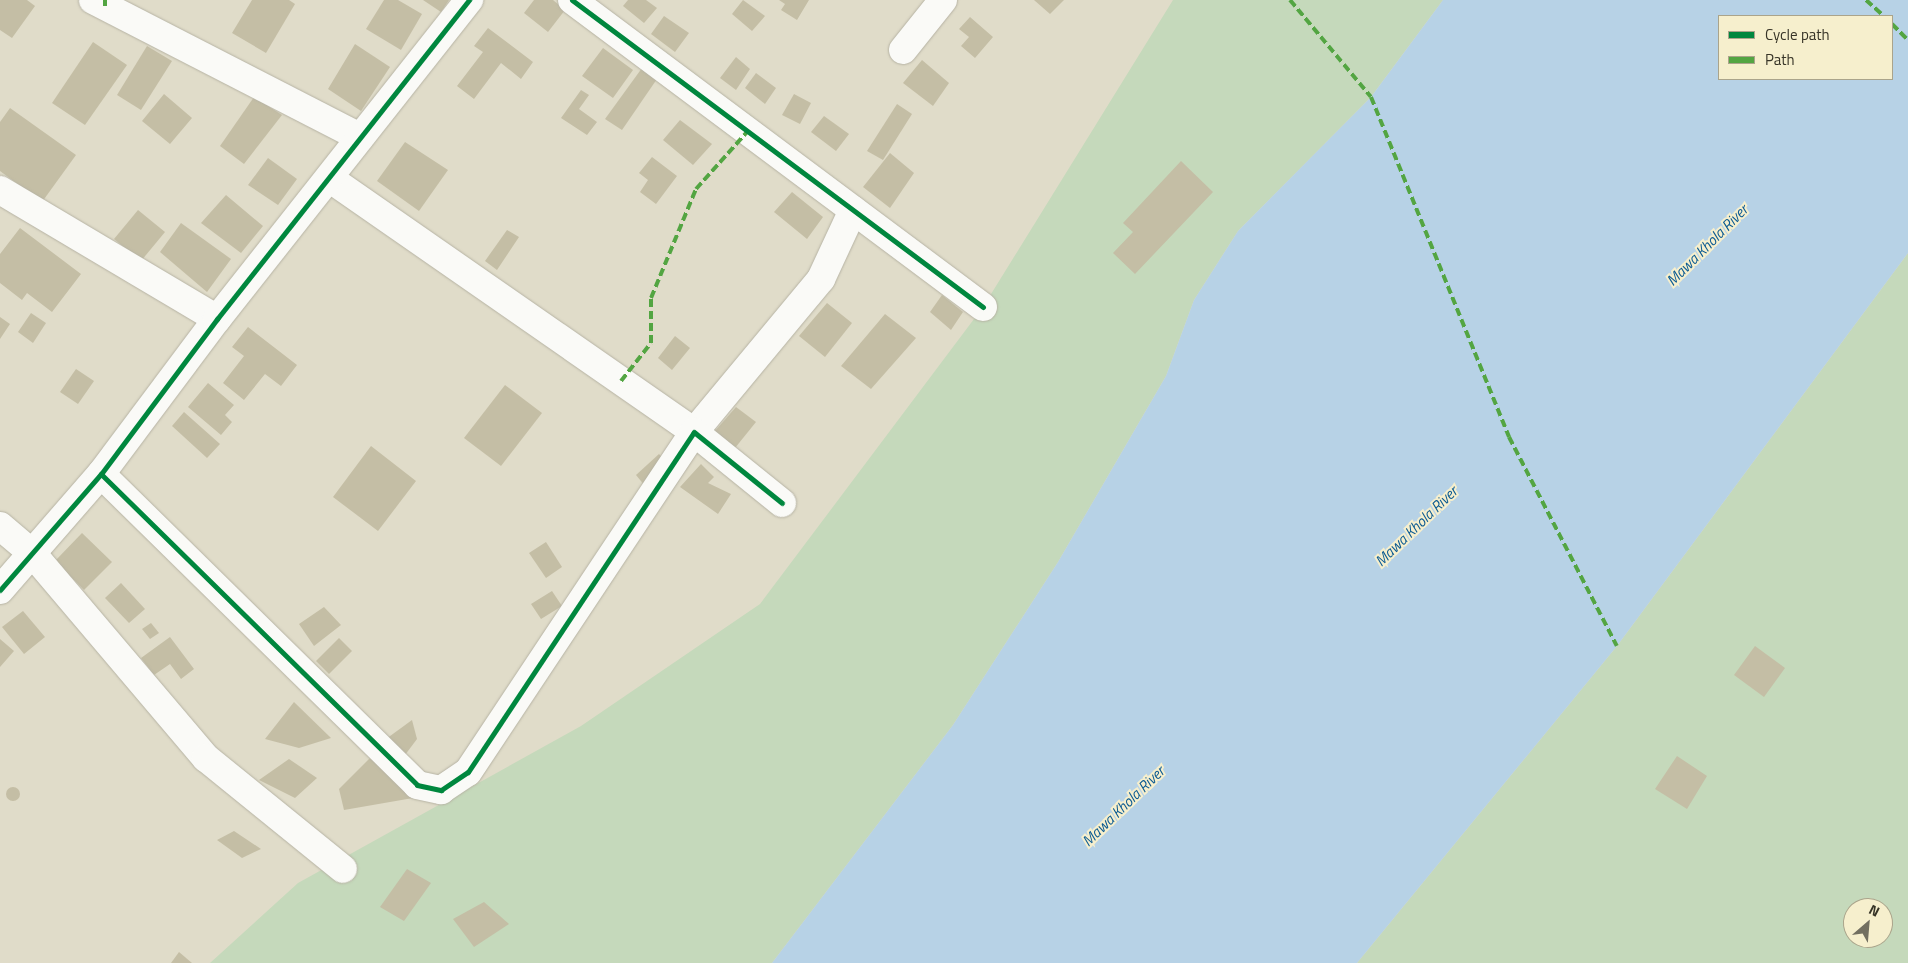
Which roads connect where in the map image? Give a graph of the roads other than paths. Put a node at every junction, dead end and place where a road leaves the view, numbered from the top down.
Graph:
1 (93, 0) edge
2 (469, 0) edge
3 (572, 0) edge
4 (943, 0) edge
5 (903, 50) dead end
6 (360, 137) junction
7 (329, 178) junction
8 (0, 190) edge
9 (853, 210) junction
10 (983, 307) dead end
11 (217, 319) junction
12 (694, 432) junction
13 (101, 474) junction
14 (782, 503) dead end
15 (0, 526) edge
16 (32, 553) junction
17 (0, 590) edge
18 (343, 870) dead end

1 - 6 street
2 - 6 street
3 - 9 street
4 - 5 street
6 - 7 street
7 - 11 street
7 - 12 street
8 - 11 street
9 - 10 street
9 - 12 street
11 - 13 street
12 - 13 street
12 - 14 street
13 - 16 street
15 - 16 street
16 - 17 street
16 - 18 street

